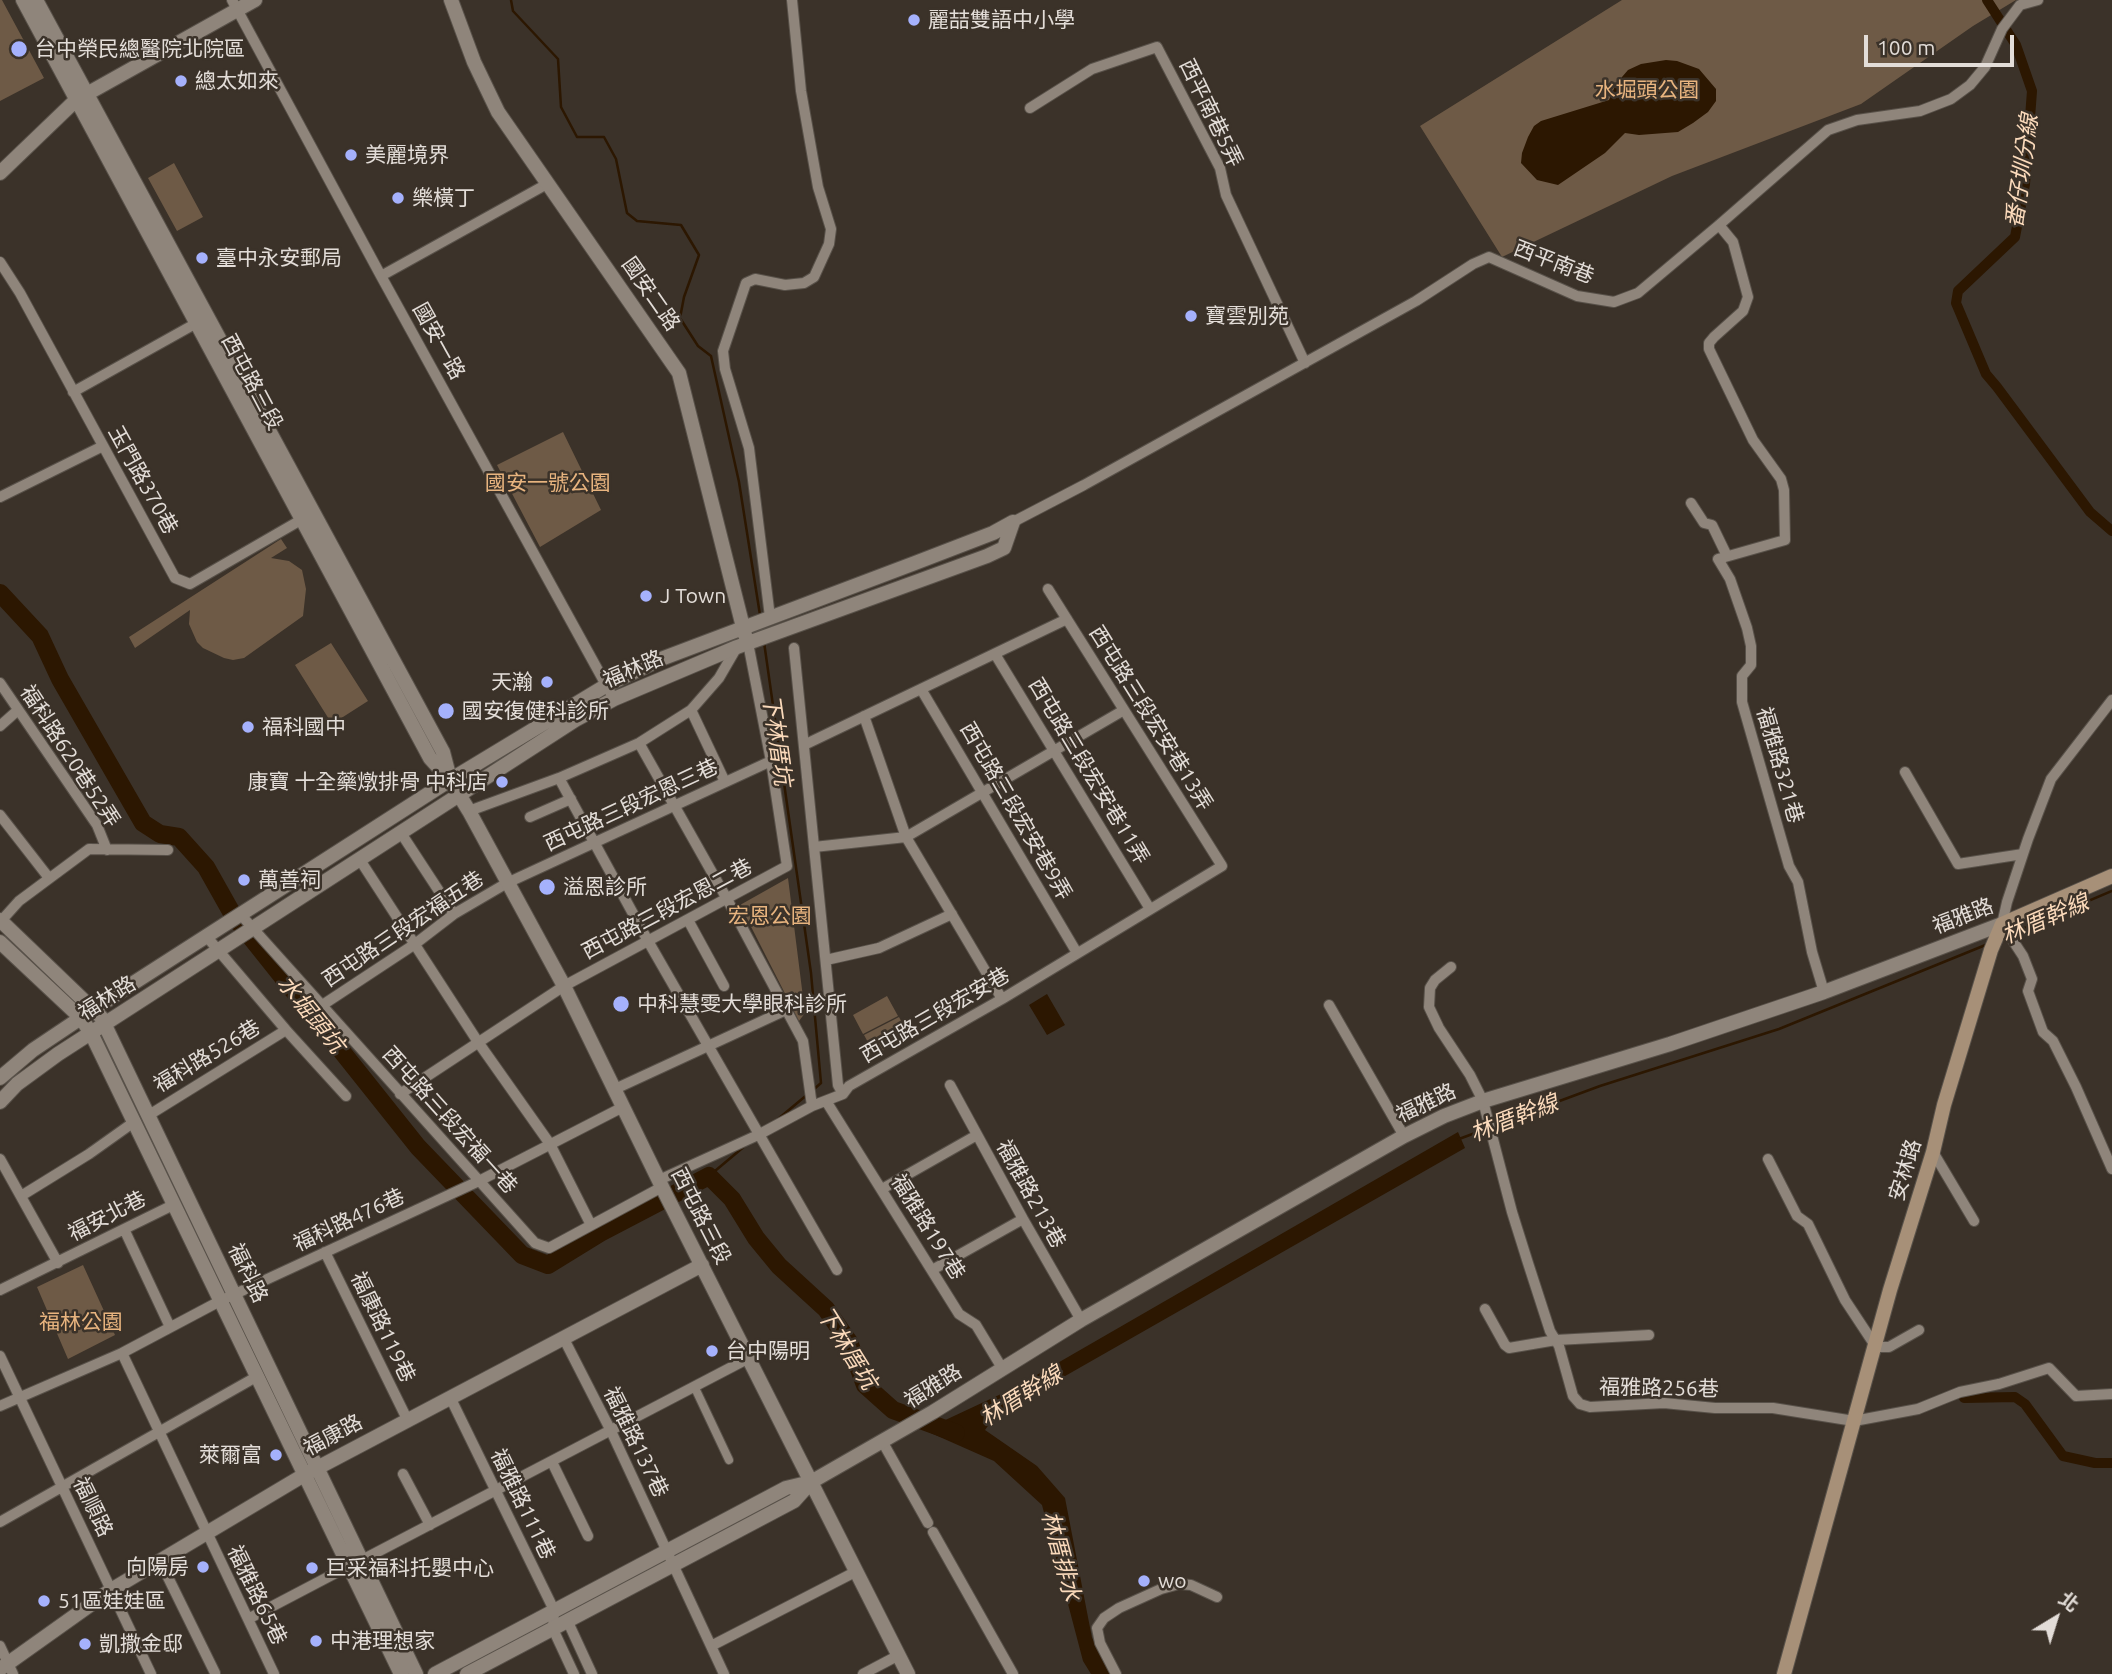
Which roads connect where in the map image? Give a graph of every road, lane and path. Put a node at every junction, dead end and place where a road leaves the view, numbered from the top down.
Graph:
1 (23, 0) edge
2 (36, 0) edge
3 (255, 0) edge
4 (451, 0) edge
5 (792, 0) edge
6 (2038, 0) edge
7 (235, 5) edge
8 (81, 98) junction
9 (1030, 108) dead end
10 (0, 173) edge
11 (547, 184) junction
12 (1719, 225) junction
13 (0, 262) edge
14 (381, 276) junction
15 (201, 320) junction
16 (1305, 363) junction
17 (73, 392) junction
18 (103, 446) junction
19 (1084, 485) joint
20 (0, 497) edge
21 (1691, 503) dead end
22 (307, 516) junction
23 (1013, 522) junction
24 (1727, 556) junction
25 (1048, 590) dead end
26 (1067, 620) junction
27 (759, 621) junction
28 (754, 640) junction
29 (794, 648) dead end
30 (995, 654) junction
31 (0, 683) edge
32 (921, 689) junction
33 (610, 692) junction
34 (2112, 700) edge
35 (19, 710) junction
36 (691, 710) junction
37 (1124, 710) junction
38 (864, 716) junction
39 (0, 726) edge
40 (639, 743) junction
41 (804, 745) junction
42 (1054, 751) junction
43 (771, 761) junction
44 (1905, 772) dead end
45 (559, 778) junction
46 (450, 780) junction
47 (725, 782) junction
48 (982, 793) junction
49 (458, 795) junction
50 (571, 799) junction
51 (675, 805) junction
52 (469, 811) junction
53 (0, 815) edge
54 (530, 817) dead end
55 (401, 833) junction
56 (906, 837) junction
57 (595, 843) junction
58 (814, 847) junction
59 (107, 850) junction
60 (168, 850) dead end
61 (2023, 854) junction
62 (360, 860) junction
63 (1222, 866) joint
64 (2112, 876) edge
65 (49, 877) junction
66 (507, 883) junction
67 (727, 899) junction
68 (1150, 909) junction
69 (454, 914) junction
70 (952, 914) junction
71 (235, 919) junction
72 (0, 920) edge
73 (688, 920) junction
74 (2001, 929) junction
75 (246, 932) junction
76 (206, 937) junction
77 (648, 941) junction
78 (0, 942) edge
79 (415, 944) junction
80 (220, 951) junction
81 (1077, 953) junction
82 (826, 960) junction
83 (1451, 967) dead end
84 (564, 986) junction
85 (724, 986) dead end
86 (1824, 992) junction
87 (1002, 999) junction
88 (1329, 1005) dead end
89 (321, 1006) junction
90 (93, 1010) junction
91 (786, 1010) junction
92 (81, 1018) junction
93 (104, 1024) junction
94 (286, 1030) junction
95 (91, 1033) junction
96 (478, 1042) junction
97 (708, 1046) junction
98 (0, 1077) edge
99 (950, 1085) dead end
100 (615, 1089) junction
101 (400, 1094) junction
102 (843, 1094) junction
103 (346, 1096) dead end
104 (826, 1101) junction
105 (1483, 1101) junction
106 (0, 1102) edge
107 (812, 1106) junction
108 (623, 1107) junction
109 (149, 1115) junction
110 (134, 1122) junction
111 (758, 1135) junction
112 (977, 1135) junction
113 (1404, 1136) junction
114 (550, 1144) junction
115 (1933, 1152) junction
116 (0, 1159) edge
117 (1768, 1159) dead end
118 (2112, 1169) edge
119 (477, 1182) junction
120 (882, 1189) junction
121 (664, 1191) junction
122 (21, 1196) junction
123 (173, 1205) junction
124 (1023, 1219) junction
125 (1974, 1221) dead end
126 (592, 1225) junction
127 (124, 1230) junction
128 (325, 1252) junction
129 (58, 1262) junction
130 (702, 1265) junction
131 (837, 1270) dead end
132 (932, 1270) junction
133 (0, 1290) edge
134 (235, 1294) junction
135 (220, 1301) junction
136 (1485, 1309) dead end
137 (1081, 1321) junction
138 (170, 1327) junction
139 (1919, 1330) dead end
140 (1649, 1335) dead end
141 (563, 1337) junction
142 (1556, 1340) junction
143 (1876, 1347) junction
144 (122, 1353) junction
145 (0, 1356) edge
146 (749, 1359) junction
147 (1002, 1368) junction
148 (256, 1377) junction
149 (695, 1388) junction
150 (2112, 1394) edge
151 (20, 1397) junction
152 (450, 1397) junction
153 (0, 1406) edge
154 (407, 1419) junction
155 (1854, 1421) junction
156 (159, 1430) junction
157 (611, 1431) junction
158 (882, 1441) junction
159 (729, 1460) dead end
160 (551, 1462) junction
161 (318, 1467) junction
162 (404, 1474) dead end
163 (304, 1475) junction
164 (811, 1482) junction
165 (62, 1488) junction
166 (496, 1491) junction
167 (0, 1522) edge
168 (430, 1525) junction
169 (206, 1532) junction
170 (588, 1536) dead end
171 (670, 1558) junction
172 (160, 1561) junction
173 (356, 1563) junction
174 (857, 1572) junction
175 (1150, 1589) dead end
176 (111, 1590) junction
177 (1217, 1597) dead end
178 (554, 1610) junction
179 (248, 1619) junction
180 (568, 1622) junction
181 (1097, 1628) junction
182 (553, 1629) junction
183 (0, 1646) edge
184 (711, 1646) junction
185 (899, 1656) junction
186 (7, 1669) edge
187 (215, 1673) edge
188 (151, 1674) edge
189 (274, 1674) edge
190 (401, 1674) edge
191 (416, 1674) edge
192 (435, 1674) edge
193 (467, 1674) edge
194 (574, 1674) edge
195 (592, 1674) edge
196 (724, 1674) edge
197 (863, 1674) edge
198 (908, 1674) edge
199 (1013, 1674) edge
200 (1116, 1674) edge
201 (1784, 1674) edge

1 - 8 street, 西屯路三段
2 - 8 street, 西屯路三段
3 - 7 street
4 - 11 street, 國安二路
5 - 27 street
6 - 12 street, 西平南巷
7 - 8 street
7 - 14 street, 國安一路
8 - 10 street
8 - 15 street, 西屯路三段
9 - 16 street, 西平南巷5弄
11 - 14 street
11 - 27 street, 國安二路
12 - 16 street, 西平南巷
12 - 24 street
13 - 17 street, 玉門路370巷
14 - 33 street, 國安一路
15 - 17 street
15 - 22 street, 西屯路三段
16 - 19 street, 西平南巷
17 - 18 street, 玉門路370巷
18 - 20 street
18 - 22 street, 玉門路370巷
19 - 23 street, 福林路
21 - 24 street
22 - 46 street, 西屯路三段
23 - 27 street, 福林路
23 - 28 street, 福林路
24 - 86 street, 福雅路321巷
25 - 26 street, 西屯路三段宏安巷13弄
26 - 30 street
26 - 37 street, 西屯路三段宏安巷13弄
27 - 28 street, 國安二路
27 - 33 street, 福林路
28 - 33 street, 福林路
28 - 36 street
28 - 43 street
29 - 41 street
30 - 32 street
30 - 42 street, 西屯路三段宏安巷11弄
31 - 35 street, 福科路620巷52弄
32 - 38 street
32 - 48 street, 西屯路三段宏安巷9弄
33 - 46 street, 福林路
33 - 49 street, 福林路
34 - 61 street, 安林路
35 - 39 street
35 - 59 street, 福科路620巷52弄
36 - 40 street
36 - 47 street
37 - 42 street
37 - 63 street, 西屯路三段宏安巷13弄
38 - 41 street
38 - 56 street
40 - 45 street
40 - 51 street
41 - 58 street
42 - 48 street
42 - 68 street, 西屯路三段宏安巷11弄
43 - 47 street, 西屯路三段宏恩三巷
43 - 67 street, 西屯路三段宏恩二巷
44 - 61 street
45 - 50 street
45 - 52 street
46 - 49 street, 西屯路三段
46 - 71 street, 福林路
47 - 51 street, 西屯路三段宏恩三巷
48 - 56 street
48 - 81 street, 西屯路三段宏安巷9弄
49 - 52 street, 西屯路三段
49 - 55 street, 福林路
50 - 54 street
50 - 57 street
51 - 57 street, 西屯路三段宏恩三巷
51 - 67 street
52 - 66 street, 西屯路三段
53 - 65 street
55 - 62 street, 福林路
55 - 69 street
56 - 58 street
56 - 70 street
57 - 66 street, 西屯路三段宏恩三巷
57 - 77 street
58 - 82 street
59 - 60 street
59 - 65 street
61 - 74 street, 安林路
62 - 75 street, 福林路
62 - 79 street
63 - 68 street, 西屯路三段宏安巷
64 - 74 main road, 福雅路
65 - 72 street
66 - 69 street, 西屯路三段宏福五巷
66 - 84 street, 西屯路三段
67 - 73 street, 西屯路三段宏恩二巷
67 - 91 street
68 - 81 street, 西屯路三段宏安巷
69 - 79 street, 西屯路三段宏福五巷
70 - 82 street
70 - 87 street
71 - 75 street, 西屯路三段宏福一巷
71 - 76 street, 福林路
72 - 90 street, 福科路
73 - 77 street, 西屯路三段宏恩二巷
73 - 85 street
74 - 86 street, 福雅路
74 - 115 main road, 安林路
74 - 118 street
75 - 80 street, 福林路
75 - 89 street, 西屯路三段宏福一巷
76 - 80 street
76 - 90 street, 福林路
77 - 84 street, 西屯路三段宏恩二巷
77 - 97 street
78 - 92 street, 福科路
79 - 89 street, 西屯路三段宏福五巷
79 - 96 street
80 - 93 street, 福林路
80 - 94 street
81 - 87 street, 西屯路三段宏安巷
82 - 102 street
83 - 105 street, 福雅路256巷
84 - 96 street, 西屯路三段宏恩二巷
84 - 100 street, 西屯路三段
86 - 105 street, 福雅路
87 - 102 street, 西屯路三段宏安巷
88 - 113 street
89 - 101 street, 西屯路三段宏福一巷
90 - 92 street, 福林路
90 - 93 street, 福科路
91 - 97 street
91 - 107 street
92 - 95 street, 福科路
92 - 98 street, 福林路
93 - 95 street, 福林路
93 - 109 street, 福科路
94 - 103 street
94 - 109 street, 福科路526巷
95 - 106 street, 福林路
95 - 110 street, 福科路
96 - 101 street, 西屯路三段宏恩二巷
96 - 114 street
97 - 100 street
97 - 111 street
99 - 112 street, 福雅路213巷
100 - 108 street, 西屯路三段
101 - 119 street, 西屯路三段宏福一巷
102 - 104 street, 西屯路三段宏安巷
104 - 107 street, 西屯路三段宏安巷
104 - 120 street, 福雅路197巷
105 - 113 street, 福雅路
105 - 142 street, 福雅路256巷
107 - 111 street, 西屯路三段宏安巷
108 - 114 street, 福科路476巷
108 - 121 street, 西屯路三段
109 - 134 street, 福科路
110 - 122 street
110 - 123 street, 福科路
111 - 121 street, 西屯路三段宏安巷
111 - 131 street
112 - 120 street
112 - 124 street, 福雅路213巷
113 - 137 street, 福雅路
114 - 119 street, 福科路476巷
114 - 126 street
115 - 125 street
115 - 143 main road, 安林路
116 - 122 street
117 - 143 street
119 - 126 street, 西屯路三段宏福一巷
119 - 128 street, 福科路476巷
120 - 132 street, 福雅路197巷
121 - 126 street, 西屯路三段宏福一巷
121 - 130 street, 西屯路三段
122 - 129 street
123 - 127 street, 福安北巷
123 - 135 street, 福科路
124 - 132 street
124 - 137 street, 福雅路213巷
127 - 129 street, 福安北巷
127 - 138 street
128 - 134 street, 福科路476巷
128 - 154 street, 福康路119巷
129 - 133 street, 福安北巷
130 - 141 street, 福康路
130 - 146 street, 西屯路三段
132 - 147 street, 福雅路197巷
134 - 135 street, 福科路476巷
134 - 161 street, 福科路
135 - 138 street, 福科路476巷
135 - 148 street, 福科路
136 - 142 street
137 - 147 street, 福雅路
138 - 144 street, 福科路476巷
139 - 143 street
140 - 142 street
141 - 152 street, 福康路
141 - 157 street, 福雅路137巷
142 - 155 street, 福雅路256巷
143 - 155 main road, 安林路
144 - 151 street, 福科路476巷
144 - 156 street, 福雅路65巷
145 - 151 street, 福順路
146 - 149 street
146 - 164 street, 西屯路三段
147 - 158 street, 福雅路
148 - 156 street
148 - 163 street, 福科路
149 - 157 street
149 - 159 street
150 - 155 street, 福雅路256巷
151 - 153 street, 福科路476巷
151 - 165 street, 福順路
152 - 154 street, 福康路
152 - 166 street, 福雅路111巷
154 - 161 street, 福康路
155 - 201 main road, 安林路
156 - 165 street
156 - 169 street, 福雅路65巷
157 - 160 street
157 - 171 street, 福雅路137巷
158 - 164 street, 福雅路
158 - 199 street
160 - 166 street
160 - 170 street
161 - 163 street, 福康路
161 - 173 street, 福科路
162 - 168 street
163 - 169 street, 福康路
163 - 173 street, 福科路
164 - 171 street, 福雅路
164 - 174 street, 西屯路三段
165 - 167 street
165 - 176 street, 福順路
166 - 168 street
166 - 178 street, 福雅路111巷
168 - 173 street
169 - 172 street, 福康路
169 - 179 street, 福雅路65巷
171 - 178 street, 福雅路
171 - 180 street, 福雅路
171 - 184 street, 福雅路137巷
172 - 176 street, 福康路
172 - 187 street
173 - 179 street
173 - 190 street, 福科路
173 - 191 street, 福科路
174 - 184 street
174 - 185 street, 西屯路三段
175 - 181 street
176 - 186 street, 福康路
176 - 188 street, 福順路
177 - 181 street
178 - 182 street, 福雅路111巷
178 - 192 street, 福雅路
179 - 189 street, 福雅路65巷
180 - 182 street, 福雅路
180 - 195 street
181 - 200 street
182 - 193 street, 福雅路
182 - 194 street
183 - 186 street
184 - 196 street, 福雅路137巷
185 - 197 street
185 - 198 street, 西屯路三段

